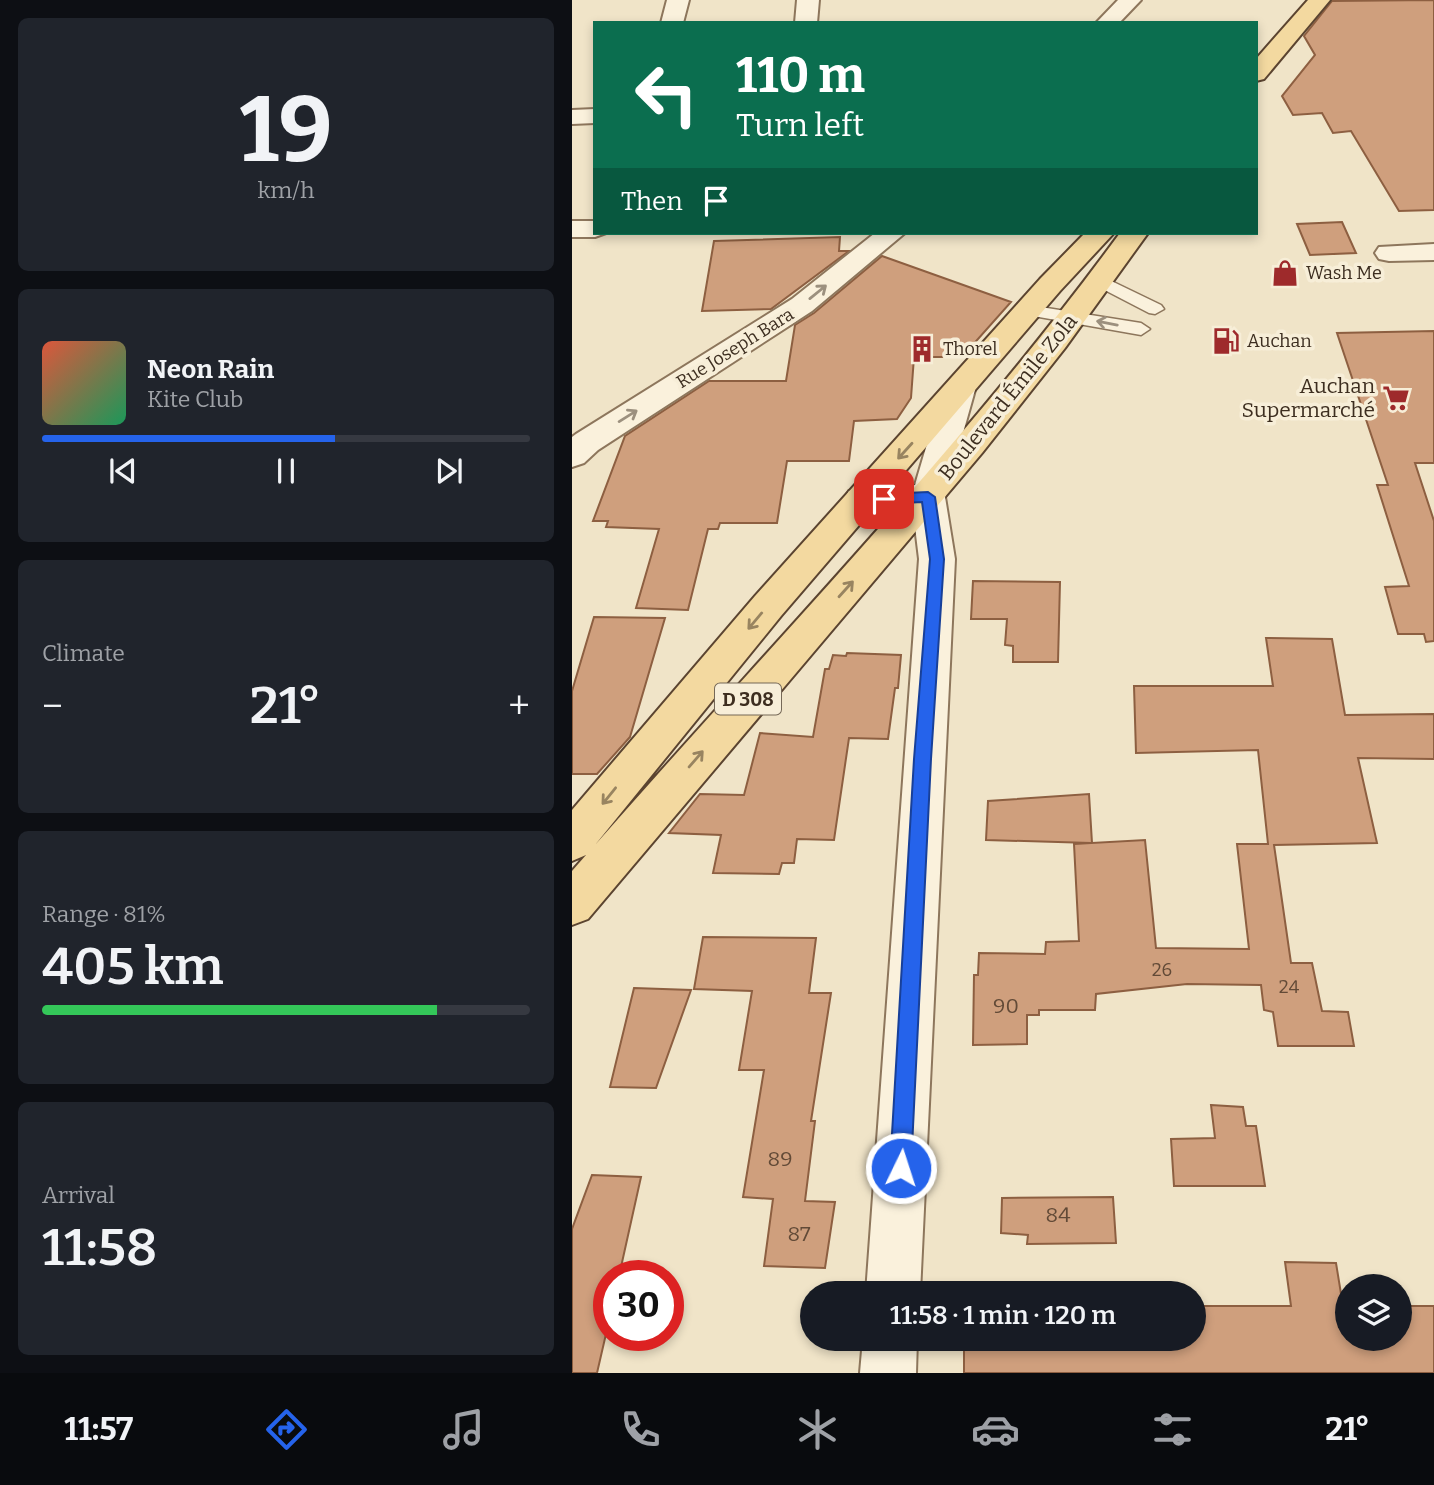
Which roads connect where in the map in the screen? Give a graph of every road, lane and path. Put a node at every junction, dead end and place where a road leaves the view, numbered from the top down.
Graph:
1 (678, 0) edge
2 (808, 0) edge
3 (1130, 0) edge
4 (1319, 0) edge
5 (673, 21) edge
6 (806, 21) edge
7 (1109, 21) edge
8 (1258, 72) edge
9 (593, 116) edge
10 (572, 117) edge
11 (572, 229) edge
12 (593, 229) edge
13 (889, 235) edge
14 (1094, 235) edge
15 (1133, 235) edge
16 (1434, 252) edge
17 (1389, 253) dead end
18 (1101, 281) junction
19 (1155, 309) dead end
20 (1028, 310) junction
21 (1073, 316) junction
22 (1141, 329) dead end
23 (959, 390) junction
24 (572, 455) edge
25 (928, 497) junction
26 (861, 500) junction
27 (572, 841) edge
28 (572, 904) edge
29 (894, 1281) edge
30 (889, 1351) edge
31 (888, 1373) edge

1 - 5 street
2 - 6 street
3 - 7 street
4 - 8 main road
9 - 10 street
11 - 12 street
24 -> 13 street, Rue Joseph Bara
14 - 20 main road, Boulevard Émile Zola / D 308
15 - 18 main road, Boulevard Émile Zola / D 308
16 - 17 street
18 - 19 lane
18 - 21 main road, Boulevard Émile Zola / D 308
20 - 21 lane
20 - 23 main road, Boulevard Émile Zola / D 308
22 -> 21 lane
21 - 25 main road, Boulevard Émile Zola / D 308
23 - 25 street
23 -> 26 main road, Boulevard Émile Zola / D 308
25 - 26 street
28 -> 25 main road, Boulevard Émile Zola / D 308
25 - 29 street
26 -> 27 main road, Boulevard Émile Zola / D 308
30 - 31 street

